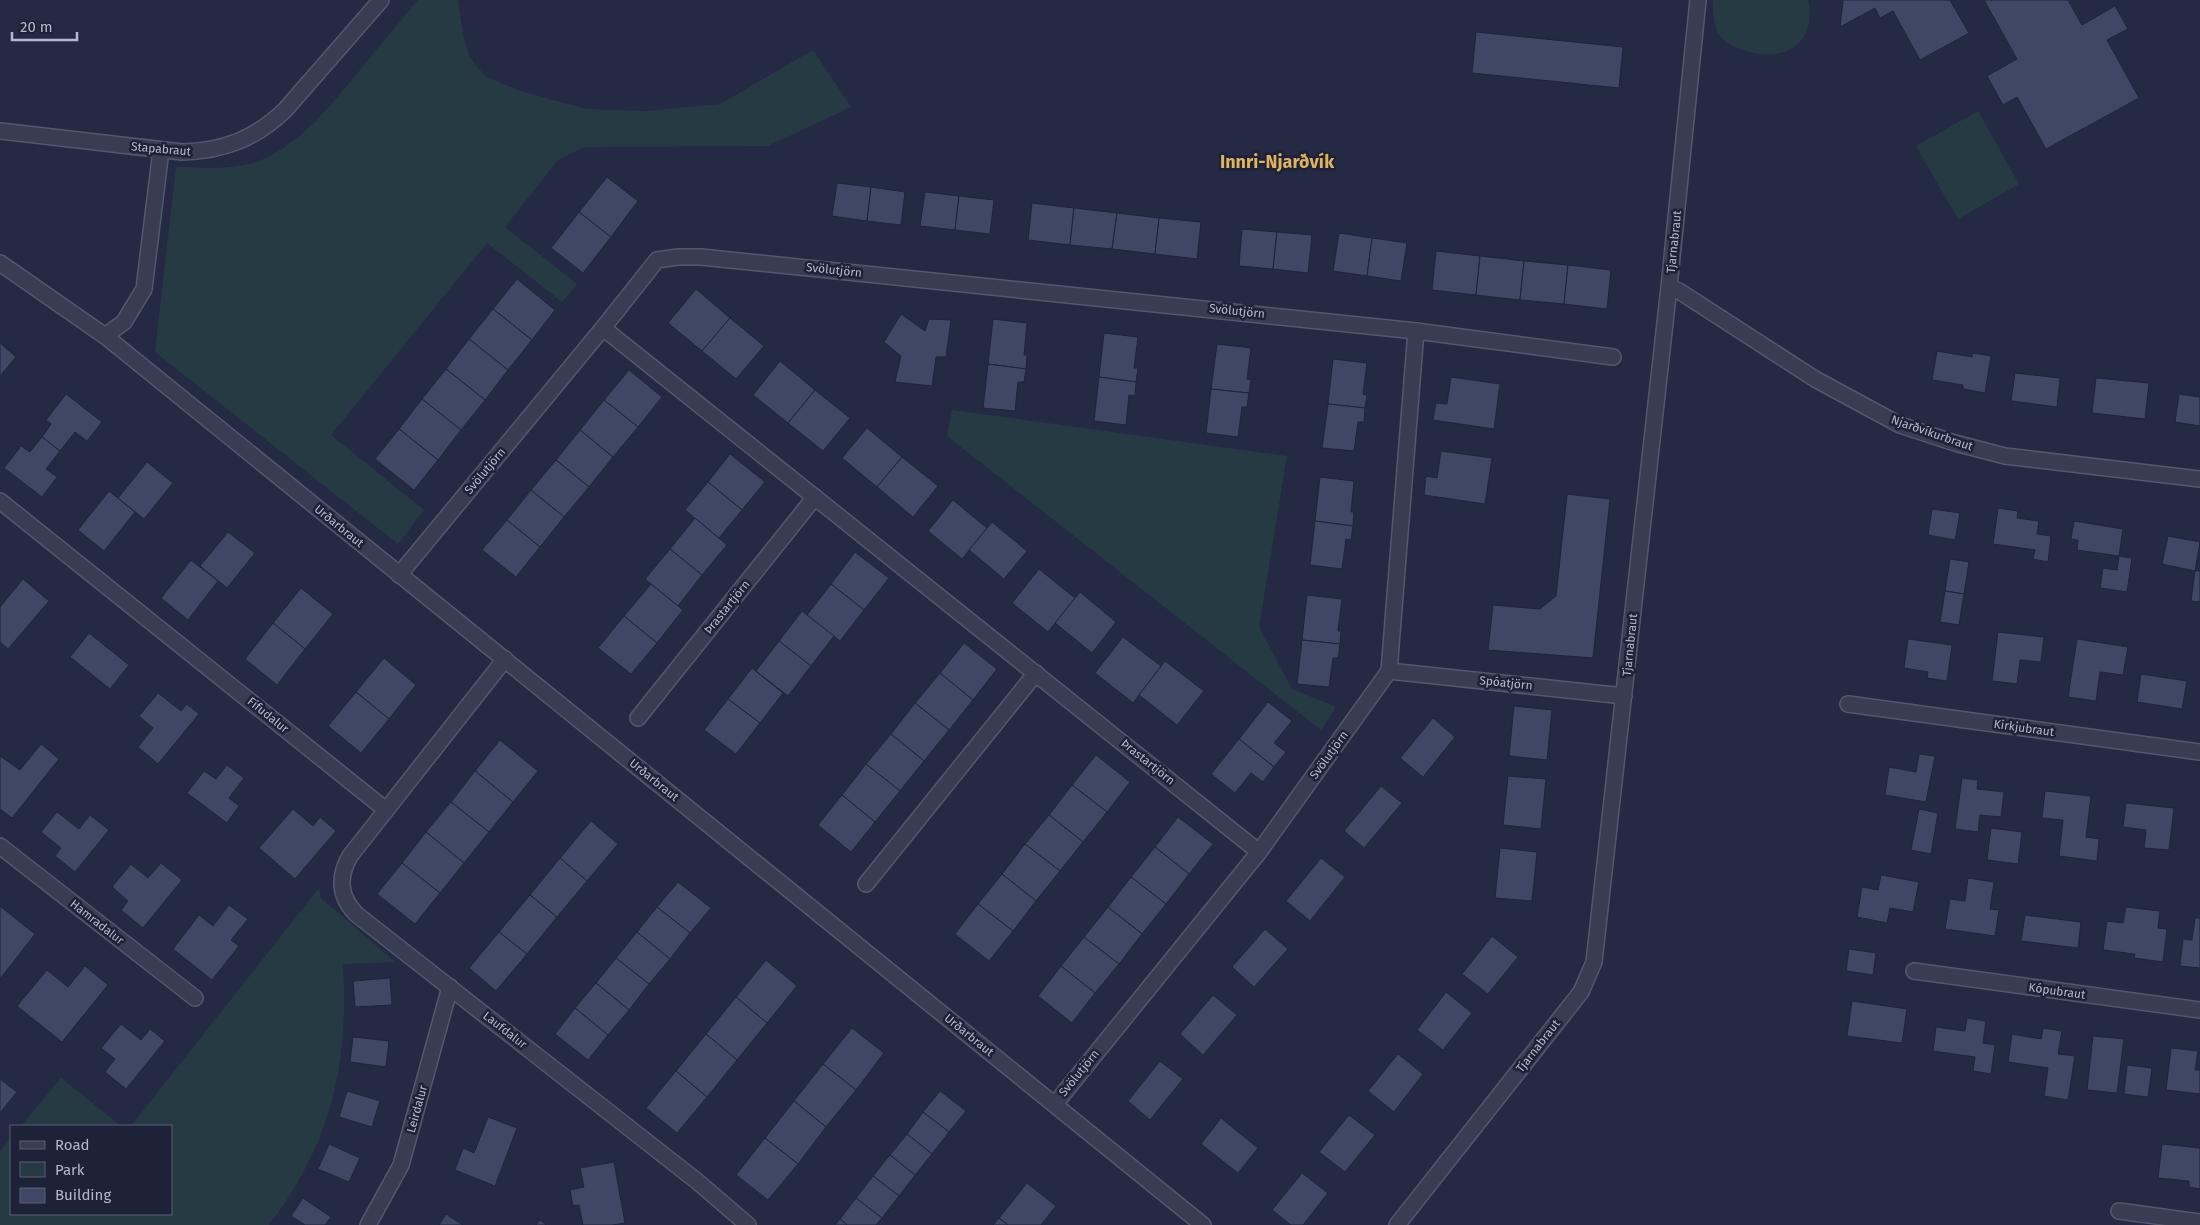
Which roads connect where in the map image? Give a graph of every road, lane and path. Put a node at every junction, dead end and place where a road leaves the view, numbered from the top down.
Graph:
1 (381, 0) edge
2 (1698, 0) edge
3 (0, 131) edge
4 (161, 150) junction
5 (0, 263) edge
6 (1669, 287) junction
7 (604, 328) junction
8 (1416, 330) junction
9 (105, 336) junction
10 (1614, 357) dead end
11 (2200, 479) edge
12 (815, 497) junction
13 (0, 501) edge
14 (399, 575) junction
15 (505, 659) junction
16 (1389, 671) junction
17 (1036, 673) junction
18 (1624, 696) junction
19 (1848, 704) dead end
20 (638, 718) dead end
21 (2200, 752) edge
22 (386, 810) junction
23 (0, 846) edge
24 (1259, 852) junction
25 (866, 884) dead end
26 (1914, 972) dead end
27 (450, 987) junction
28 (194, 998) dead end
29 (2200, 1010) edge
30 (1054, 1104) junction
31 (2119, 1211) dead end
32 (2200, 1222) edge
33 (368, 1225) edge
34 (748, 1225) edge
35 (1204, 1225) edge
36 (1397, 1225) edge

1 - 4 street, Stapabraut
2 - 6 street, Tjarnabraut
3 - 4 street, Stapabraut
4 - 9 street
5 - 9 street, Urðarbraut
6 - 11 street, Njarðvíkurbraut
6 - 18 street, Tjarnabraut
7 - 8 street, Svölutjörn
7 - 12 street, Þrastartjörn
7 - 14 street, Svölutjörn
8 - 10 street, Svölutjörn
8 - 16 street
9 - 14 street, Urðarbraut
12 - 17 street, Þrastartjörn
12 - 20 street, Þrastartjörn
13 - 22 street, Fífudalur
14 - 15 street, Urðarbraut
15 - 22 street
15 - 30 street, Urðarbraut
16 - 18 street, Spóatjörn
16 - 24 street, Svölutjörn
17 - 24 street, Þrastartjörn
17 - 25 street
18 - 36 street, Tjarnabraut
19 - 21 street, Kirkjubraut
22 - 27 street, Laufdalur
23 - 28 street, Hamradalur
24 - 30 street, Svölutjörn
26 - 29 street, Kópubraut
27 - 33 street, Leirdalur
27 - 34 street, Laufdalur
30 - 35 street, Urðarbraut
31 - 32 street

